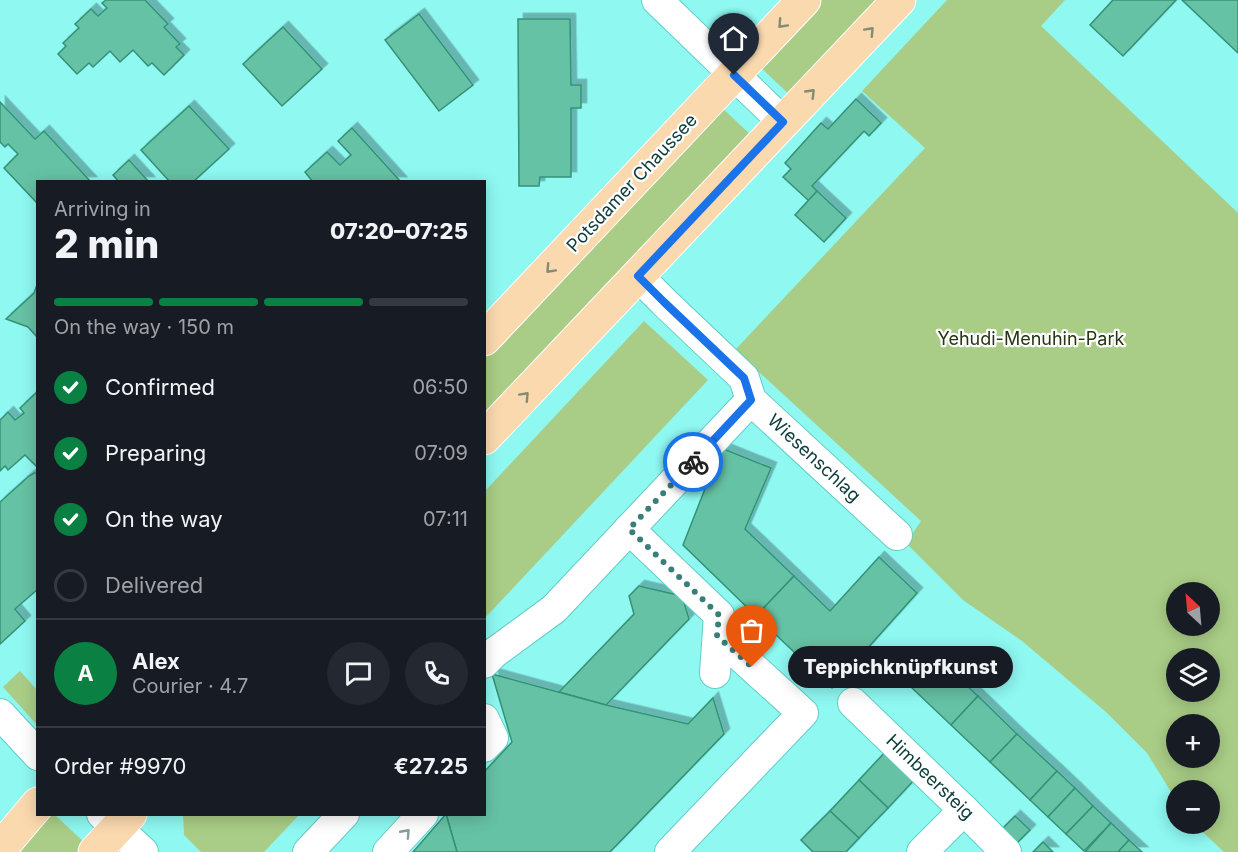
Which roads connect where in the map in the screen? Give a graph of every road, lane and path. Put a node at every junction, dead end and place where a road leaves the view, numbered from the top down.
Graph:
1 (657, 0) edge
2 (804, 0) edge
3 (899, 0) edge
4 (734, 75) junction
5 (783, 122) junction
6 (638, 276) junction
7 (486, 337) edge
8 (751, 400) junction
9 (486, 436) edge
10 (629, 529) junction
11 (897, 535) dead end
12 (717, 636) junction
13 (486, 661) edge
14 (715, 673) dead end
15 (853, 703) dead end
16 (0, 714) edge
17 (486, 723) edge
18 (486, 745) edge
19 (36, 753) edge
20 (36, 806) edge
21 (964, 810) junction
22 (342, 816) edge
23 (421, 816) edge
24 (117, 819) edge
25 (0, 849) edge
26 (95, 852) edge
27 (143, 852) edge
28 (308, 852) edge
29 (388, 852) edge
30 (670, 852) edge
31 (922, 852) edge
32 (1006, 852) edge

1 - 4 street
2 -> 4 main road, Potsdamer Chaussee
5 -> 3 main road
4 - 5 street
4 -> 7 main road, Potsdamer Chaussee
5 - 6 main road
6 - 8 street, Wiesenschlag
9 -> 6 main road
8 - 10 street
8 - 11 street, Wiesenschlag
10 - 12 street
10 - 13 street
12 - 14 street
12 - 30 street
15 - 21 street, Himbeersteig
16 - 19 street
17 - 18 street
20 - 25 main road
21 - 31 street
21 - 32 street, Himbeersteig
22 - 28 street
29 -> 23 street
24 - 26 main road
24 - 27 street

